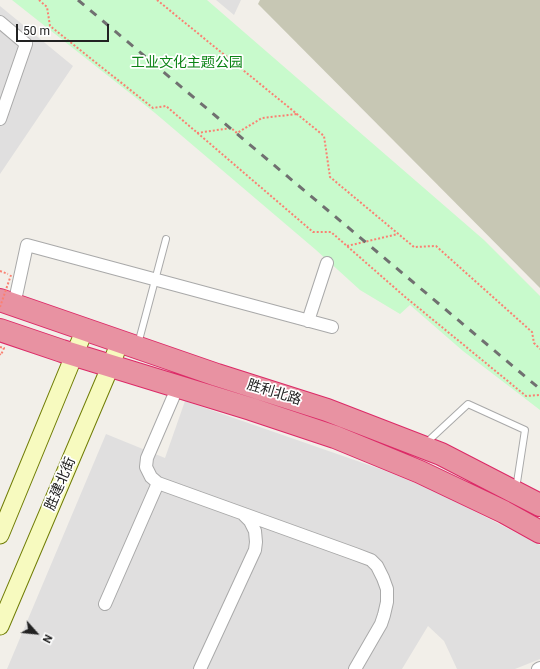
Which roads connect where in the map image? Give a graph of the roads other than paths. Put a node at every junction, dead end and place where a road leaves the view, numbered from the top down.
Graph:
1 (0, 22) edge
2 (0, 119) edge
3 (166, 239) dead end
4 (327, 263) dead end
5 (155, 280) junction
6 (5, 304) edge
7 (308, 321) junction
8 (332, 327) dead end
9 (85, 329) junction
10 (0, 330) edge
11 (128, 344) junction
12 (76, 355) junction
13 (111, 366) junction
14 (178, 386) junction
15 (422, 447) junction
16 (158, 483) junction
17 (516, 493) junction
18 (540, 505) edge
19 (243, 514) junction
20 (540, 532) edge
21 (0, 535) edge
22 (105, 604) dead end
23 (0, 626) edge
24 (200, 669) edge
25 (355, 669) edge

1 - 2 street
3 - 5 lane
4 - 7 street
5 - 6 street
5 - 7 street
5 - 11 lane
6 - 9 highway, 胜利北路
7 - 8 street
9 - 11 highway, 胜利北路
9 - 12 main road
10 - 12 highway, 胜利北路
11 - 13 main road, 胜建北街
11 - 15 highway, 胜利北路
12 - 13 highway, 胜利北路
12 - 21 main road
13 - 14 highway, 胜利北路
13 - 23 main road, 胜建北街
14 - 16 street
14 - 20 highway, 胜利北路
15 - 17 highway, 胜利北路
15 - 17 lane
16 - 19 street
16 - 22 street
17 - 18 highway, 胜利北路
19 - 24 street
19 - 25 street

